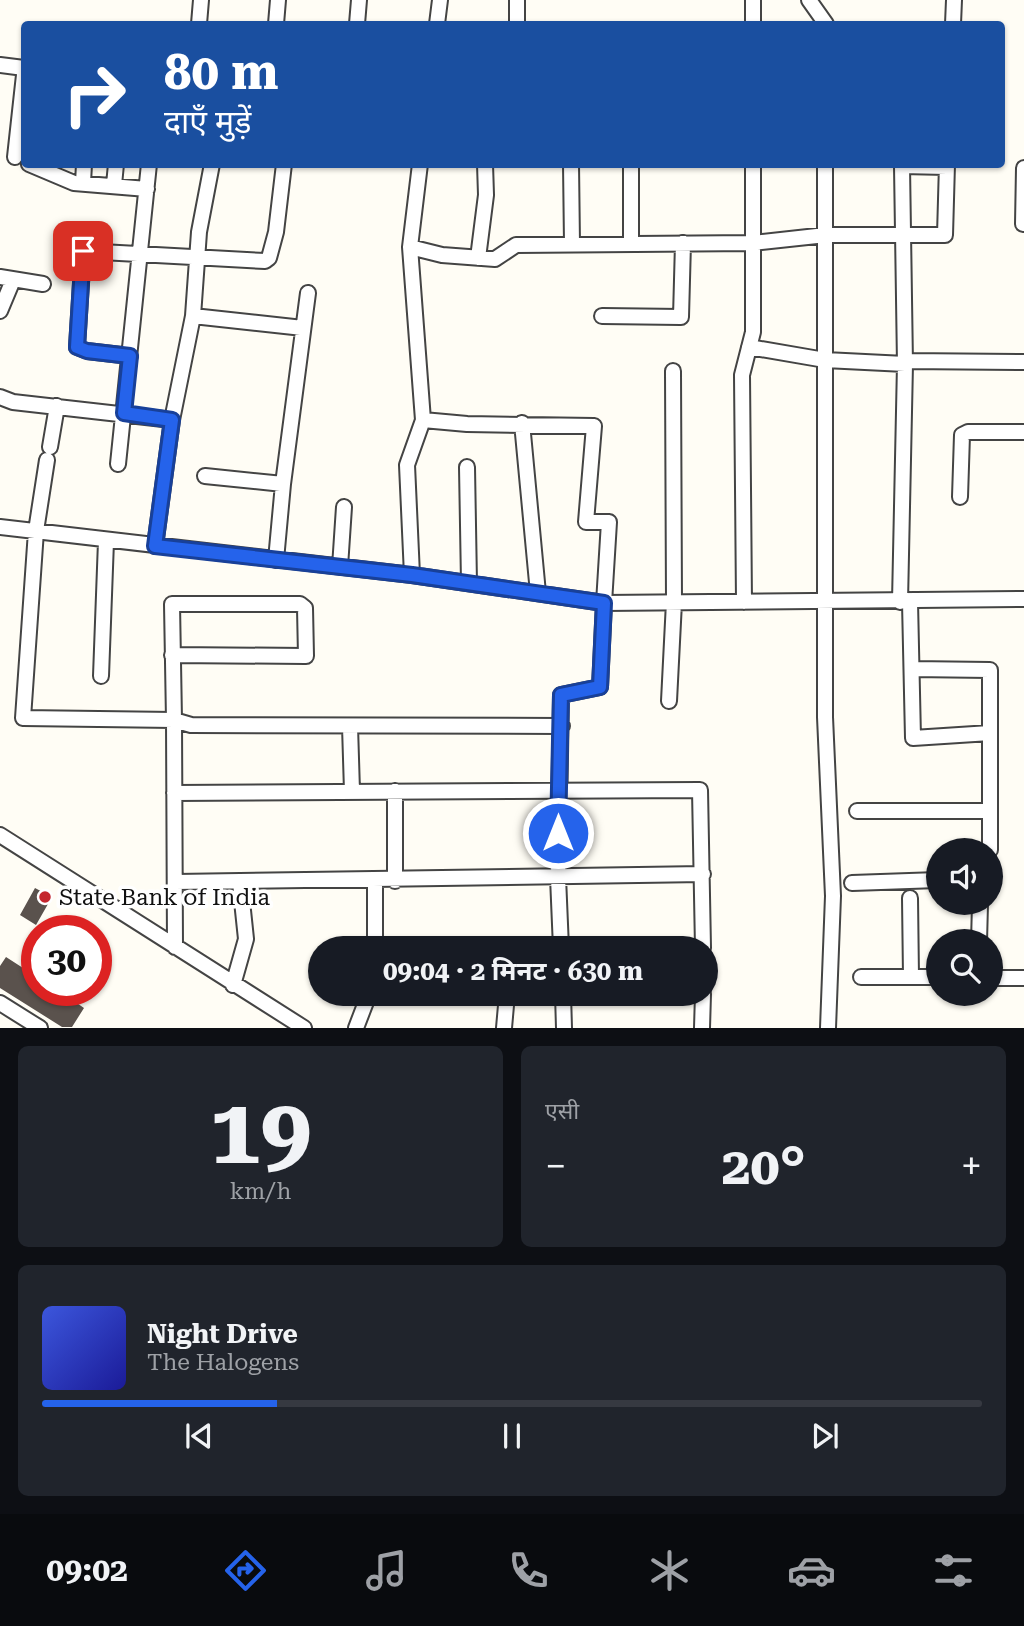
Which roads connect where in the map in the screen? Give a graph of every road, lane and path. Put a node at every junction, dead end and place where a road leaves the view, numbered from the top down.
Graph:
1 (201, 0) edge
2 (278, 0) edge
3 (359, 0) edge
4 (440, 0) edge
5 (517, 0) edge
6 (753, 0) edge
7 (809, 0) edge
8 (945, 0) edge
9 (954, 0) edge
10 (199, 21) edge
11 (276, 21) edge
12 (357, 21) edge
13 (437, 21) edge
14 (517, 21) edge
15 (753, 21) edge
16 (823, 21) edge
17 (953, 21) edge
18 (0, 65) edge
19 (21, 68) edge
20 (21, 138) edge
21 (0, 149) edge
22 (20, 159) edge
23 (84, 168) edge
24 (116, 168) edge
25 (149, 168) edge
26 (211, 168) edge
27 (284, 168) edge
28 (420, 168) edge
29 (485, 168) edge
30 (571, 168) edge
31 (631, 168) edge
32 (753, 168) edge
33 (825, 168) edge
34 (902, 168) edge
35 (947, 168) edge
36 (1024, 168) edge
37 (47, 169) edge
38 (83, 183) junction
39 (114, 185) junction
40 (146, 189) junction
41 (1023, 224) edge
42 (826, 235) junction
43 (901, 235) junction
44 (631, 243) junction
45 (683, 243) junction
46 (753, 243) junction
47 (572, 244) junction
48 (410, 247) junction
49 (141, 252) junction
50 (197, 258) junction
51 (478, 258) junction
52 (6, 278) edge
53 (43, 284) dead end
54 (308, 293) dead end
55 (0, 311) edge
56 (193, 316) junction
57 (602, 316) dead end
58 (303, 328) junction
59 (749, 347) junction
60 (130, 356) junction
61 (825, 359) junction
62 (905, 362) junction
63 (1024, 362) edge
64 (673, 371) dead end
65 (0, 397) edge
66 (57, 406) junction
67 (124, 413) junction
68 (172, 420) junction
69 (423, 420) junction
70 (522, 423) junction
71 (1024, 432) edge
72 (118, 464) dead end
73 (467, 467) dead end
74 (205, 476) dead end
75 (283, 484) junction
76 (960, 497) dead end
77 (344, 507) dead end
78 (0, 527) edge
79 (36, 531) junction
80 (106, 541) junction
81 (155, 546) junction
82 (276, 560) junction
83 (340, 567) junction
84 (412, 575) junction
85 (469, 583) junction
86 (538, 593) junction
87 (1024, 599) edge
88 (744, 602) junction
89 (824, 602) junction
90 (905, 602) junction
91 (604, 603) junction
92 (673, 603) junction
93 (172, 655) junction
94 (912, 670) junction
95 (100, 676) dead end
96 (669, 701) dead end
97 (174, 720) junction
98 (350, 726) junction
99 (562, 726) junction
100 (990, 733) junction
101 (559, 789) junction
102 (352, 791) junction
103 (395, 791) junction
104 (174, 793) junction
105 (857, 811) dead end
106 (990, 811) junction
107 (0, 835) edge
108 (990, 838) edge
109 (703, 874) junction
110 (558, 877) junction
111 (926, 880) edge
112 (375, 881) junction
113 (396, 881) junction
114 (176, 882) junction
115 (240, 882) junction
116 (852, 883) dead end
117 (910, 898) dead end
118 (375, 936) edge
119 (560, 936) edge
120 (703, 936) edge
121 (175, 947) junction
122 (911, 976) junction
123 (861, 977) dead end
124 (926, 977) edge
125 (1003, 978) edge
126 (1024, 978) edge
127 (233, 985) junction
128 (0, 1003) edge
129 (364, 1006) edge
130 (506, 1006) edge
131 (563, 1006) edge
132 (703, 1006) edge
133 (40, 1027) edge
134 (304, 1027) edge
135 (356, 1027) edge
136 (504, 1027) edge
137 (564, 1027) edge
138 (702, 1027) edge
139 (828, 1027) edge

1 - 10 street
2 - 11 street
3 - 12 street
4 - 13 street
5 - 14 street
6 - 15 street
7 - 16 street
8 - 9 street
9 - 17 street
18 - 19 street
20 - 22 street
21 - 22 street
23 - 38 street
24 - 39 street
25 - 40 street
26 - 50 street
27 - 50 street
28 - 48 street
29 - 51 street
30 - 47 street
31 - 44 street
32 - 46 street
33 - 42 street
34 - 43 street
35 - 43 street
36 - 41 street
37 - 38 street
38 - 39 street
39 - 40 street
40 - 49 street
42 - 43 street
42 - 46 street
42 - 61 street
43 - 62 street
44 - 45 street
44 - 47 street
45 - 46 street
45 - 57 street
46 - 59 street
47 - 51 street
48 - 51 street
48 - 69 street
49 - 50 street
49 - 60 street
49 - 60 street
50 - 56 street
52 - 53 street
52 - 55 street
54 - 58 street
56 - 58 street
56 - 68 street
58 - 75 street
59 - 61 street
59 - 88 street
60 - 67 street
61 - 62 street
61 - 89 street
62 - 63 street
62 - 90 street
64 - 92 street
65 - 66 street
66 - 67 street
66 - 79 street
67 - 68 street
67 - 72 street
68 - 81 street
69 - 70 street
69 - 84 street
70 - 86 street
70 - 91 street
71 - 76 street
73 - 85 street
74 - 75 street
75 - 82 street
77 - 83 street
78 - 79 street
79 - 80 street
79 - 97 street
80 - 81 street
80 - 95 street
81 - 82 street
82 - 83 street
83 - 84 street
84 - 85 street
85 - 86 street
86 - 91 street
87 - 90 street
88 - 89 street
88 - 92 street
89 - 90 street
89 - 139 street
90 - 94 street
91 - 92 street
91 - 99 street
92 - 96 street
93 - 93 street
93 - 97 street
94 - 100 street
94 - 100 street
97 - 98 street
97 - 104 street
98 - 99 street
98 - 102 street
99 - 101 street
100 - 106 street
101 - 103 street
101 - 109 street
101 - 110 street
102 - 103 street
102 - 104 street
103 - 113 street
104 - 114 street
105 - 106 street
106 - 108 street
107 - 121 street
109 - 110 street
109 - 120 street
110 - 113 street
110 - 119 street
111 - 116 street
112 - 113 street
112 - 115 street
112 - 118 street
114 - 115 street
114 - 121 street
115 - 127 street
117 - 122 street
121 - 127 street
122 - 123 street
122 - 124 street
125 - 126 street
127 - 134 street
128 - 133 street
129 - 135 street
130 - 136 street
131 - 137 street
132 - 138 street

